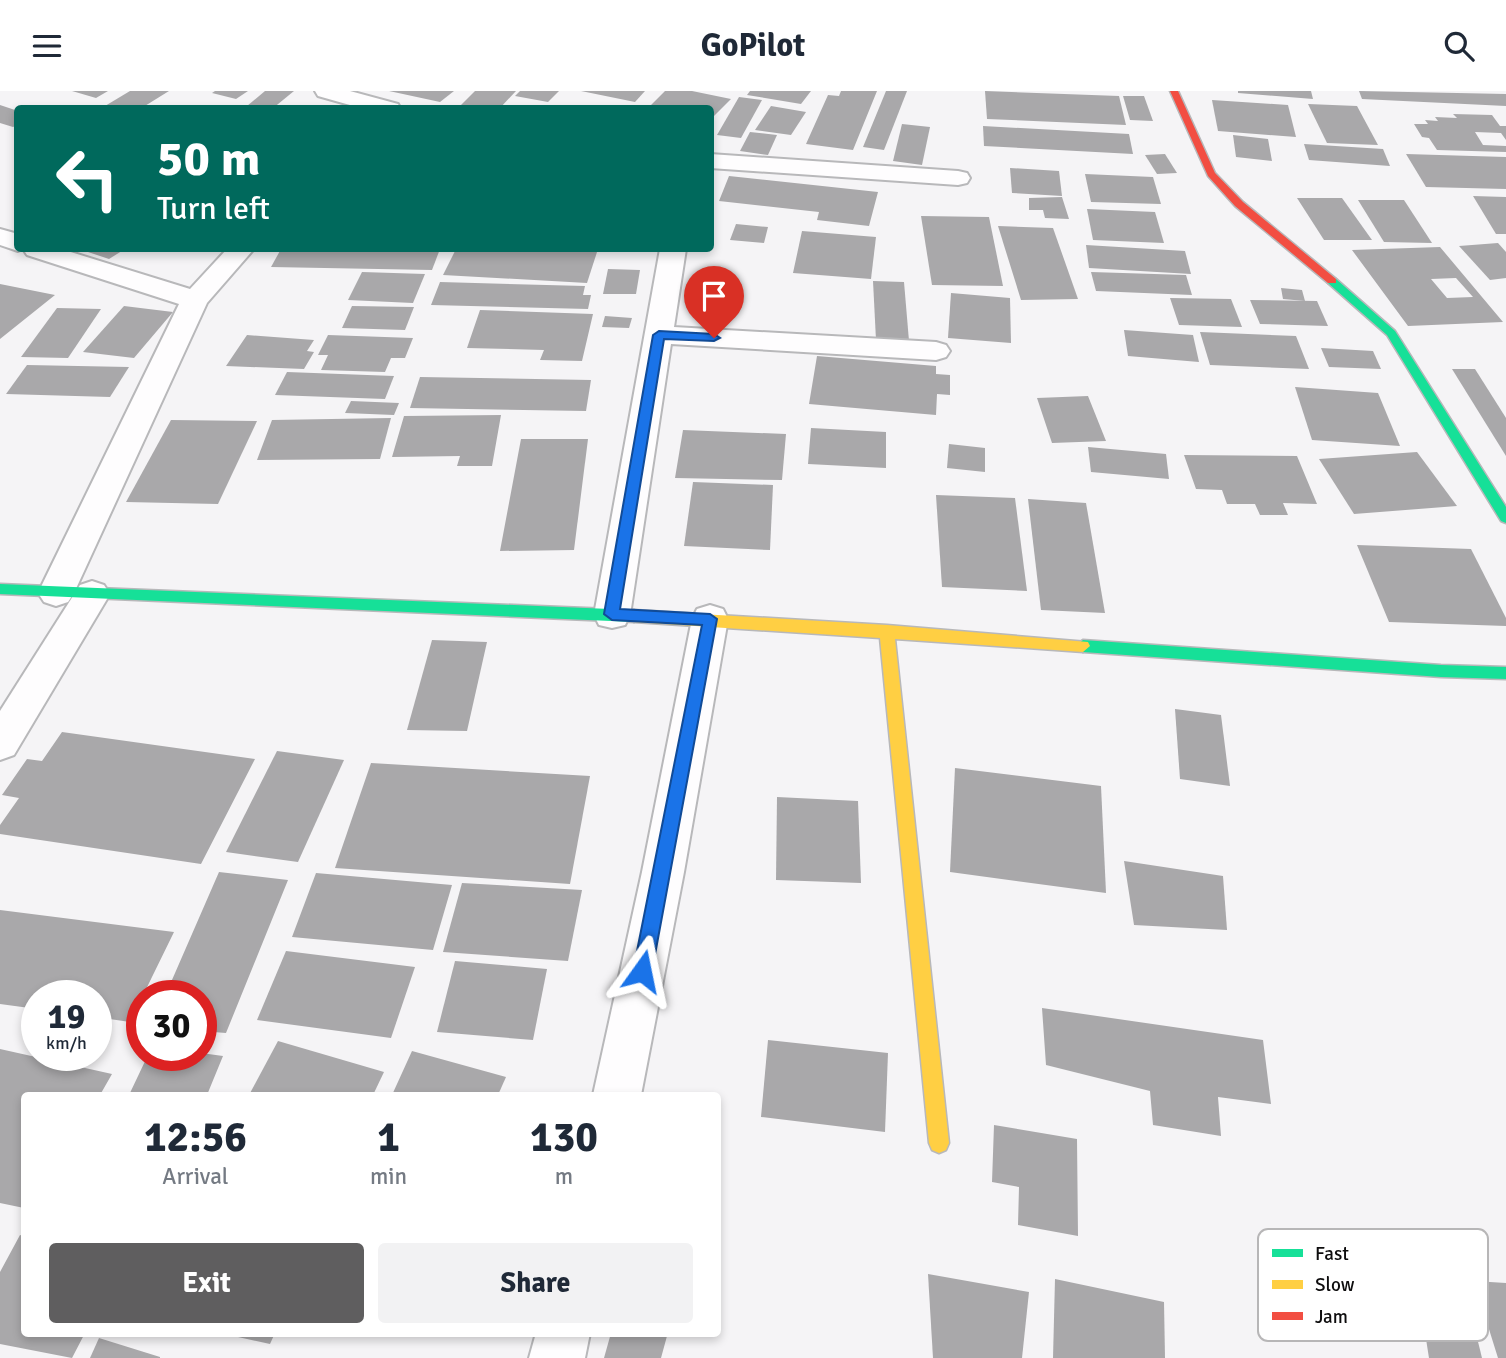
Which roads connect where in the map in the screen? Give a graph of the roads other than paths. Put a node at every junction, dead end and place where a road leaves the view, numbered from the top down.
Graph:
1 (326, 91) edge
2 (1174, 91) edge
3 (376, 105) edge
4 (714, 161) edge
5 (958, 178) dead end
6 (45, 252) edge
7 (238, 252) edge
8 (673, 252) edge
9 (195, 300) junction
10 (659, 335) junction
11 (936, 351) dead end
12 (1506, 516) edge
13 (0, 589) edge
14 (74, 594) junction
15 (612, 614) junction
16 (710, 619) junction
17 (887, 631) junction
18 (1506, 673) edge
19 (0, 744) edge
20 (618, 1092) edge
21 (939, 1143) dead end
22 (562, 1337) edge
23 (557, 1358) edge

1 - 3 street
2 - 12 street
4 - 5 street
6 - 9 street
7 - 9 street
8 - 10 street
9 - 14 street
10 - 11 street
10 - 15 street
13 - 14 street
14 - 15 street
14 - 19 street
15 - 16 street
16 - 17 street
16 - 20 street
17 - 18 street
17 - 21 street
22 - 23 street

